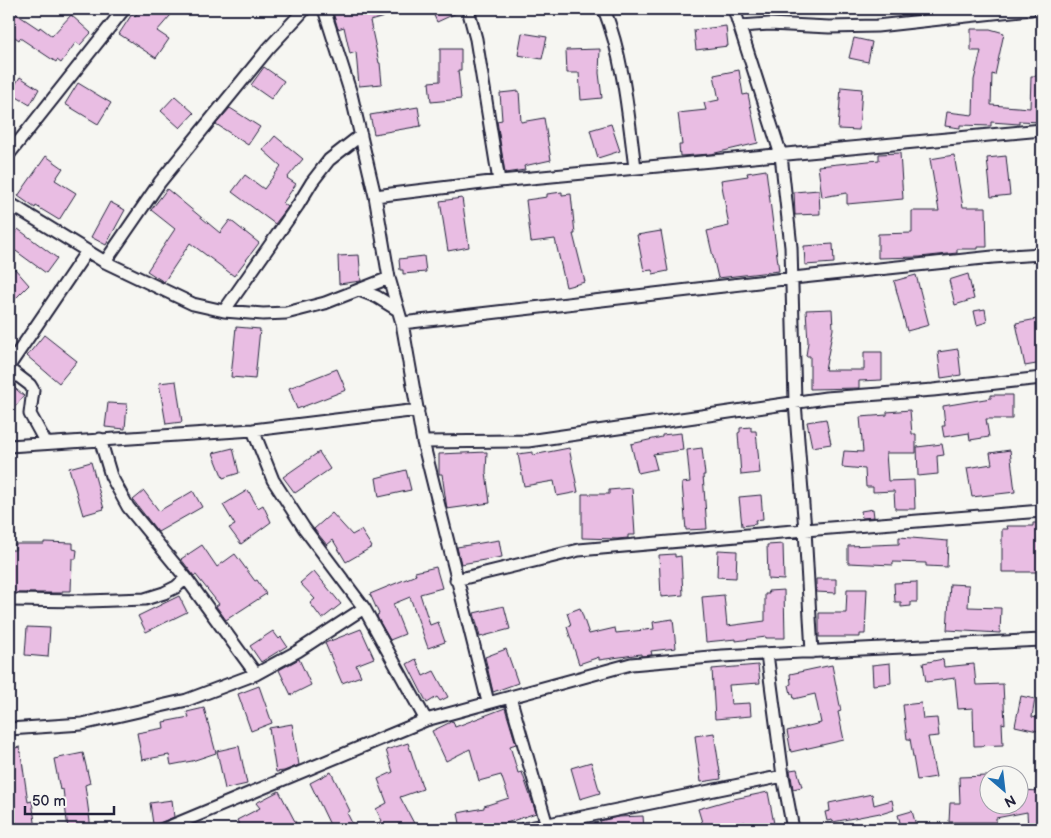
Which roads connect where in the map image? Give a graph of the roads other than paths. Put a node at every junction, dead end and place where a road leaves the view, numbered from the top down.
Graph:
1 (124, 9) edge
2 (305, 9) edge
3 (324, 9) edge
4 (468, 9) edge
5 (604, 9) edge
6 (734, 9) edge
7 (1031, 9) edge
8 (741, 26) junction
9 (1042, 130) edge
10 (361, 135) junction
11 (9, 154) edge
12 (781, 155) junction
13 (635, 168) junction
14 (499, 181) junction
15 (375, 196) junction
16 (9, 203) edge
17 (87, 251) junction
18 (1042, 254) edge
19 (105, 262) junction
20 (389, 278) junction
21 (793, 278) junction
22 (360, 290) junction
23 (398, 310) junction
24 (224, 311) junction
25 (402, 324) junction
26 (9, 368) edge
27 (1042, 378) edge
28 (794, 402) junction
29 (418, 410) junction
30 (253, 430) junction
31 (100, 439) junction
32 (423, 442) junction
33 (46, 443) junction
34 (9, 446) edge
35 (1042, 511) edge
36 (805, 530) junction
37 (186, 578) junction
38 (456, 580) junction
39 (9, 600) edge
40 (364, 608) junction
41 (1042, 640) edge
42 (812, 652) junction
43 (767, 654) junction
44 (256, 674) junction
45 (510, 696) junction
46 (488, 702) junction
47 (426, 720) junction
48 (9, 729) edge
49 (783, 776) junction
50 (548, 826) edge
51 (166, 829) edge
52 (524, 829) edge
53 (794, 829) edge

1 - 11 street
2 - 19 street
3 - 10 street
4 - 14 street
5 - 13 street
6 - 8 street
7 - 8 street
8 - 12 street
9 - 12 street
10 - 15 street
10 - 24 street
12 - 13 street
12 - 21 street
13 - 14 street
14 - 15 street
15 - 20 street
16 - 17 street
17 - 19 street
17 - 26 street
18 - 21 street
19 - 24 street
20 - 22 street
20 - 23 street
21 - 25 street
21 - 28 street
22 - 23 street
22 - 24 street
23 - 25 street
25 - 29 street
26 - 33 street
27 - 28 street
28 - 32 street
28 - 36 street
29 - 30 street
29 - 32 street
30 - 31 street
30 - 40 street
31 - 33 street
31 - 37 street
32 - 38 street
33 - 34 street
35 - 36 street
36 - 38 street
36 - 42 street
37 - 39 street
37 - 44 street
38 - 46 street
40 - 44 street
40 - 47 street
41 - 42 street
42 - 43 street
43 - 45 street
43 - 49 street
44 - 48 street
45 - 46 street
45 - 50 street
46 - 47 street
47 - 51 street
49 - 50 street
49 - 53 street
50 - 52 street

